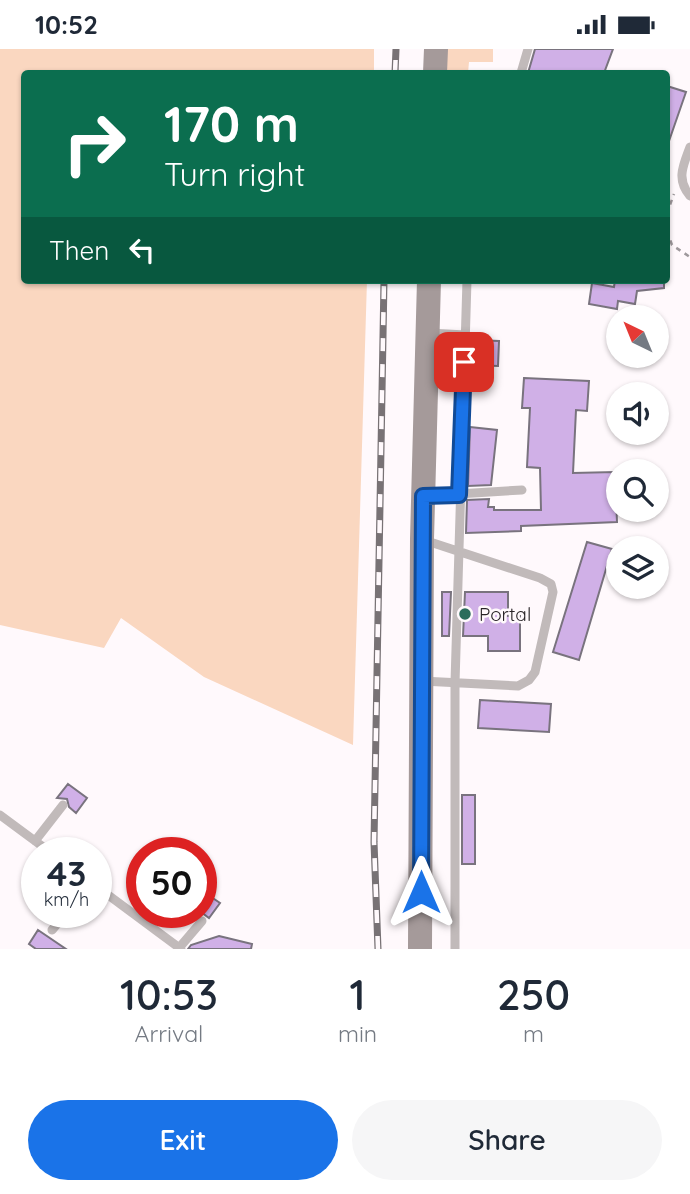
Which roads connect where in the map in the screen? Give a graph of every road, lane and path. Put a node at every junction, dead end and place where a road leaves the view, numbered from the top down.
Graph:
1 (436, 49) edge
2 (528, 49) edge
3 (435, 70) edge
4 (523, 70) edge
5 (690, 148) edge
6 (680, 175) junction
7 (690, 196) edge
8 (670, 204) edge
9 (670, 240) edge
10 (690, 257) edge
11 (429, 284) edge
12 (467, 284) edge
13 (428, 333) junction
14 (465, 335) junction
15 (522, 490) dead end
16 (459, 495) junction
17 (423, 496) junction
18 (422, 539) junction
19 (458, 551) junction
20 (421, 681) junction
21 (455, 683) junction
22 (63, 805) dead end
23 (0, 815) edge
24 (30, 837) edge
25 (38, 837) edge
26 (112, 898) edge
27 (196, 928) edge
28 (180, 948) edge
29 (421, 949) edge
30 (455, 949) edge

1 - 3 main road
2 - 4 lane
5 - 6 lane
6 - 7 lane
6 - 8 path
9 - 10 path
11 - 13 main road
12 - 14 lane
13 - 14 lane
13 - 17 main road
14 - 16 lane
15 - 16 lane
16 - 17 lane
16 - 19 lane
17 - 18 main road
18 - 19 lane
18 - 20 main road
19 - 21 lane
19 - 21 lane
20 - 21 lane
20 - 29 main road
21 - 30 lane
22 - 25 lane
23 - 24 lane
26 - 28 lane
27 - 28 lane

